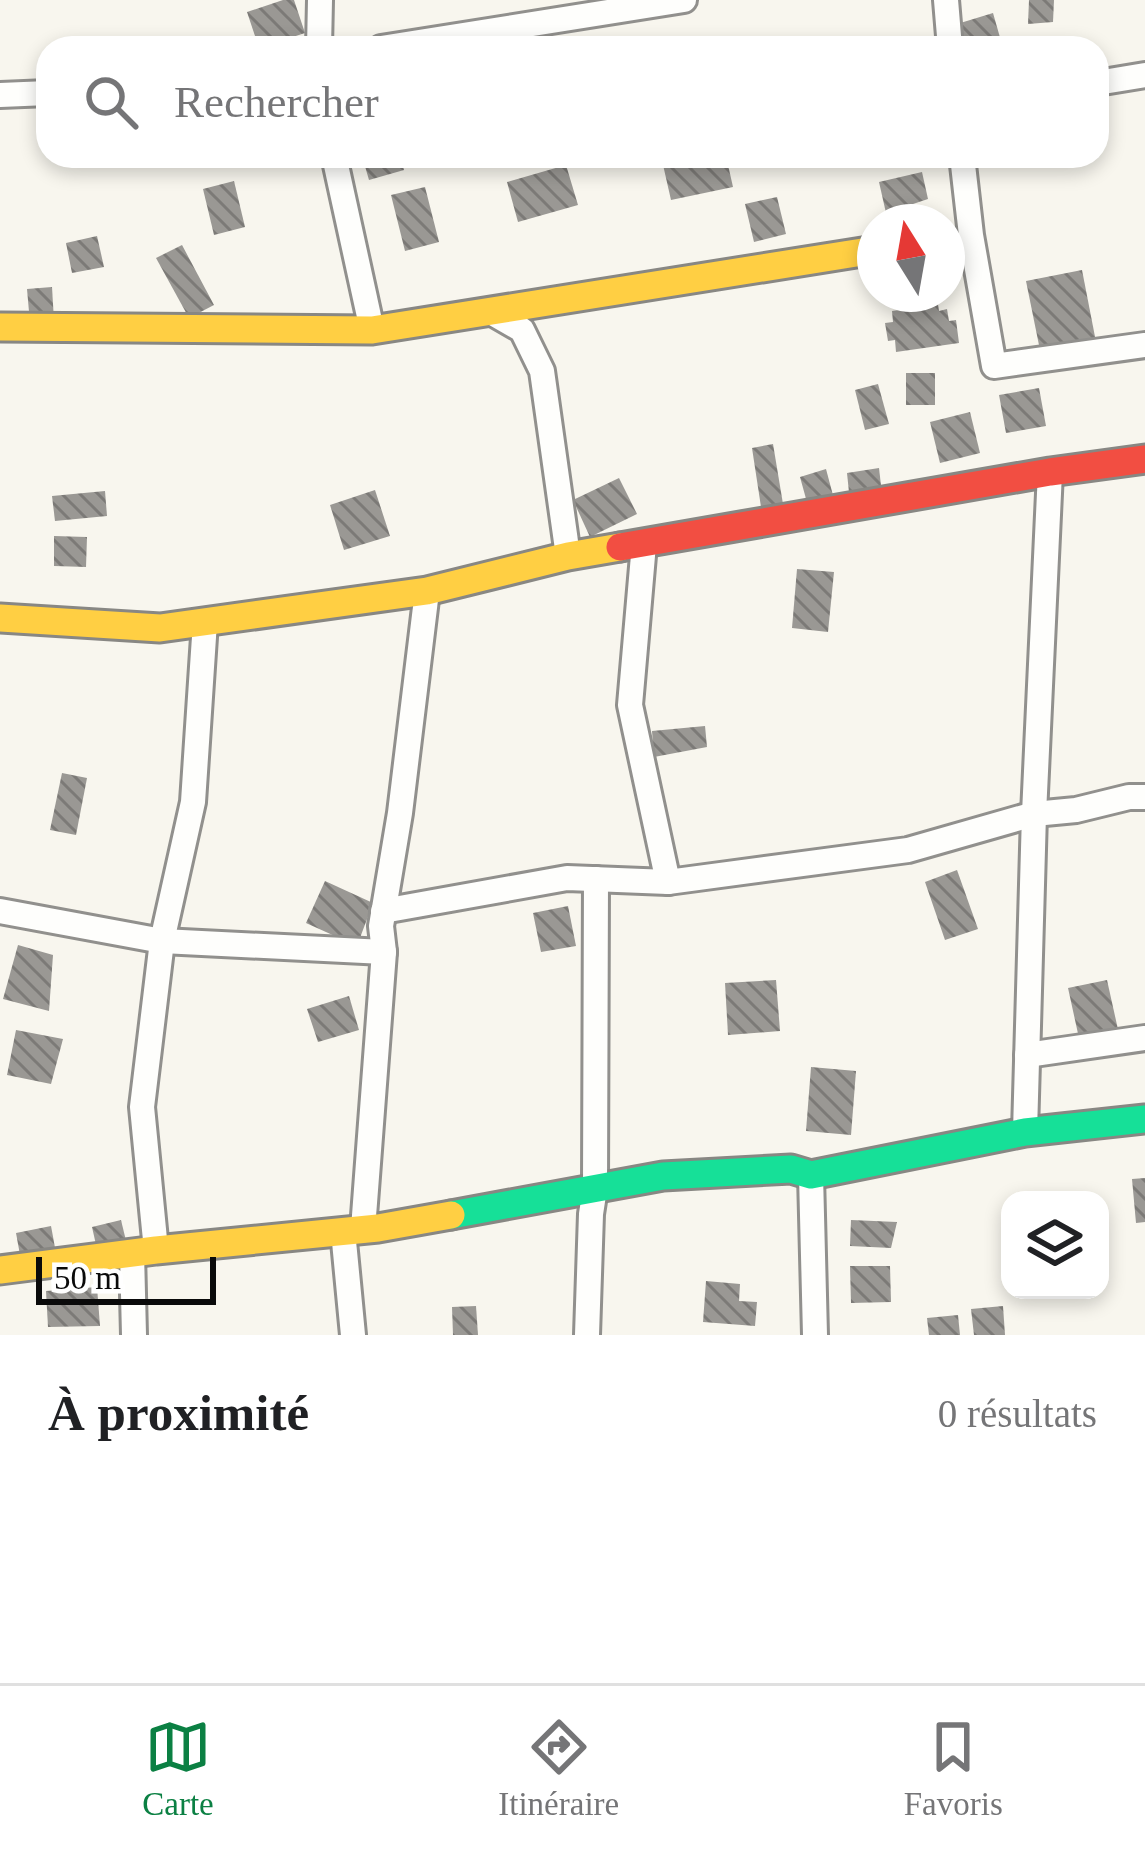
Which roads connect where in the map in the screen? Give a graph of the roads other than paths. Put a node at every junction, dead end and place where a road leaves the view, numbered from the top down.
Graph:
1 (320, 0) edge
2 (684, 0) edge
3 (946, 0) edge
4 (319, 36) edge
5 (457, 36) edge
6 (949, 36) edge
7 (1145, 75) edge
8 (1109, 80) edge
9 (36, 94) edge
10 (0, 95) edge
11 (337, 168) edge
12 (962, 168) edge
13 (960, 204) edge
14 (857, 253) edge
15 (965, 259) edge
16 (489, 311) junction
17 (0, 327) edge
18 (372, 330) junction
19 (1145, 345) edge
20 (1145, 459) edge
21 (1050, 472) junction
22 (644, 544) junction
23 (568, 556) junction
24 (427, 591) junction
25 (0, 618) edge
26 (206, 622) junction
27 (1145, 797) edge
28 (1034, 814) junction
29 (596, 879) junction
30 (668, 882) junction
31 (383, 910) junction
32 (0, 911) edge
33 (162, 941) junction
34 (384, 952) junction
35 (1145, 1038) edge
36 (1027, 1054) junction
37 (1145, 1119) edge
38 (1024, 1132) junction
39 (811, 1175) junction
40 (596, 1188) junction
41 (353, 1230) junction
42 (144, 1252) junction
43 (0, 1270) edge
44 (134, 1335) edge
45 (353, 1335) edge
46 (587, 1335) edge
47 (814, 1335) edge

1 - 4 street
2 - 5 street
3 - 6 street
7 - 8 street
9 - 10 street
11 - 18 street
12 - 13 street
14 - 16 street
15 - 19 street
16 - 18 street
16 - 23 street
17 - 18 street
20 - 21 street
21 - 22 street
21 - 28 street
22 - 23 street
22 - 30 street
23 - 24 street
24 - 26 street
24 - 31 street
25 - 26 street
26 - 33 street
27 - 28 street
28 - 30 street
28 - 36 street
29 - 30 street
29 - 31 street
29 - 40 street
31 - 34 street
32 - 33 street
33 - 34 street
33 - 42 street
34 - 41 street
35 - 36 street
36 - 38 street
37 - 38 street
38 - 39 street
39 - 40 street
39 - 47 street
40 - 41 street
40 - 46 street
41 - 42 street
41 - 45 street
42 - 43 street
42 - 44 street

